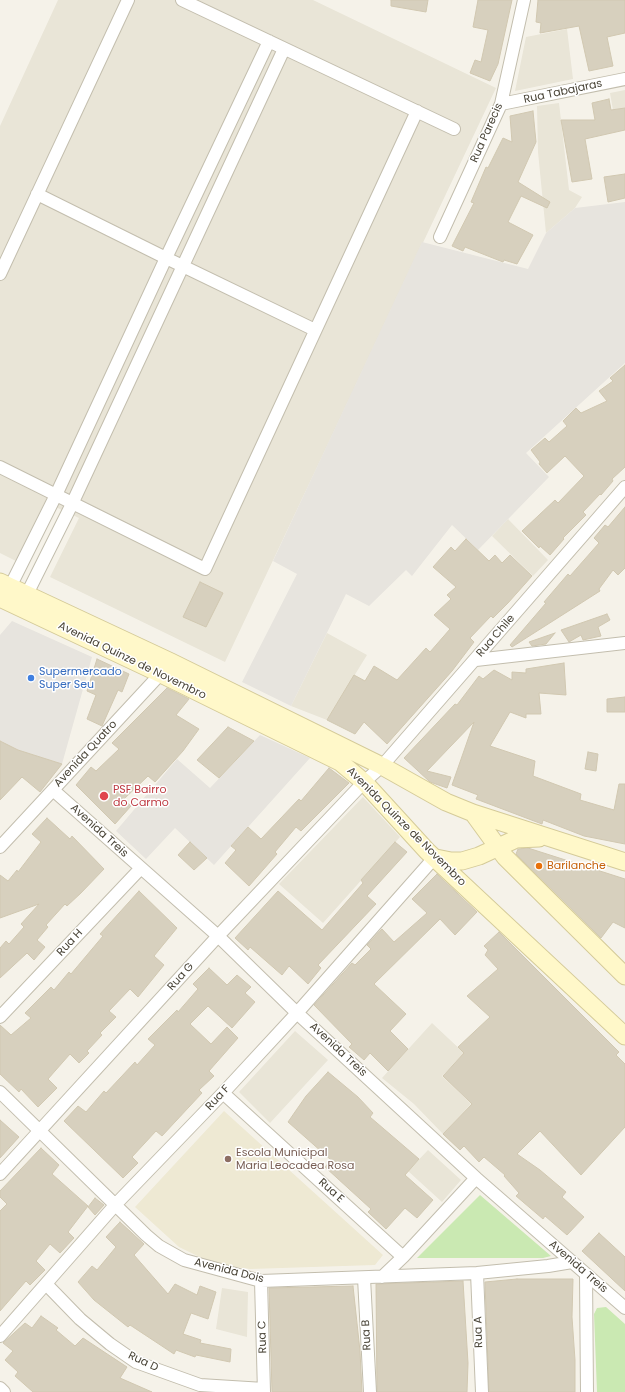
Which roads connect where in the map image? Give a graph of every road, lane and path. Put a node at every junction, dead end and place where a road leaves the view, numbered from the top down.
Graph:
1 (128, 0) edge
2 (182, 0) edge
3 (524, 0) edge
4 (269, 42) junction
5 (284, 49) junction
6 (625, 79) edge
7 (501, 104) junction
8 (417, 112) junction
9 (454, 129) dead end
10 (37, 194) junction
11 (440, 237) dead end
12 (166, 258) junction
13 (184, 267) junction
14 (0, 274) edge
15 (315, 330) junction
16 (0, 467) edge
17 (625, 487) edge
18 (56, 496) junction
19 (72, 504) junction
20 (3, 589) edge
21 (27, 594) junction
22 (625, 643) edge
23 (476, 660) junction
24 (166, 668) junction
25 (382, 766) junction
26 (364, 782) junction
27 (52, 790) junction
28 (473, 813) junction
29 (555, 839) junction
30 (0, 847) edge
31 (497, 848) junction
32 (435, 858) junction
33 (625, 862) edge
34 (141, 868) junction
35 (218, 936) junction
36 (625, 976) edge
37 (297, 1012) junction
38 (0, 1017) edge
39 (625, 1036) edge
40 (0, 1092) edge
41 (223, 1093) junction
42 (40, 1130) junction
43 (0, 1174) edge
44 (476, 1178) junction
45 (116, 1204) junction
46 (403, 1257) junction
47 (572, 1262) junction
48 (477, 1273) junction
49 (586, 1274) junction
50 (382, 1277) junction
51 (364, 1278) junction
52 (261, 1281) junction
53 (46, 1284) junction
54 (625, 1308) edge
55 (0, 1336) edge
56 (0, 1388) edge
57 (264, 1391) edge
58 (4, 1392) edge
59 (370, 1392) edge
60 (482, 1392) edge
61 (587, 1392) edge

1 - 10 street
2 - 4 street
3 - 7 street, Rua Parecis
4 - 5 street
4 - 12 street
5 - 8 street
5 - 13 street
6 - 7 street, Rua Tabajaras
7 - 11 street, Rua Parecis
8 - 9 street
8 - 15 street
10 - 12 street
10 - 14 street
12 - 13 street
12 - 18 street
13 - 15 street
13 - 19 street
15 - 19 street
16 - 18 street
17 - 23 street, Rua Chile
18 - 19 street
18 - 20 street
19 - 21 street
20 - 21 main road, Avenida Quinze de Novembro
20 - 24 main road, Avenida Quinze de Novembro
21 - 24 main road, Avenida Quinze de Novembro
22 - 23 street
23 - 25 street, Rua Chile
24 - 25 main road, Avenida Quinze de Novembro
24 - 26 main road, Avenida Quinze de Novembro
24 - 27 street, Avenida Quatro
25 - 26 street, Rua Chile
25 - 28 main road, Avenida Quinze de Novembro
26 - 32 main road, Avenida Quinze de Novembro
26 - 35 street, Rua G
27 - 30 street, Avenida Quatro
27 - 34 street, Avenida Treis
28 - 29 main road, Avenida Quinze de Novembro
28 - 31 main road
29 - 31 main road
29 - 33 main road
31 - 32 main road
31 - 36 main road
32 - 37 street, Rua F
32 - 39 main road, Avenida Quinze de Novembro
34 - 35 street, Avenida Treis
34 - 38 street, Rua H
35 - 37 street, Avenida Treis
35 - 42 street, Rua G
37 - 41 street, Rua F
37 - 44 street, Avenida Treis
40 - 42 street, Avenida Dois
41 - 45 street, Rua F
41 - 46 street, Rua E
42 - 43 street, Rua G
42 - 45 street, Avenida Dois
44 - 46 street
44 - 47 street, Avenida Treis
45 - 52 street, Avenida Dois
45 - 53 street, Rua F
46 - 50 street
47 - 48 street, Avenida Dois
47 - 49 street, Avenida Treis
48 - 50 street, Avenida Dois
48 - 60 street, Rua A
49 - 54 street, Avenida Treis
49 - 61 street
50 - 51 street, Avenida Dois
51 - 52 street, Avenida Dois
51 - 59 street, Rua B
52 - 57 street, Rua C
53 - 55 street, Rua F
53 - 57 street, Rua D
56 - 58 street

